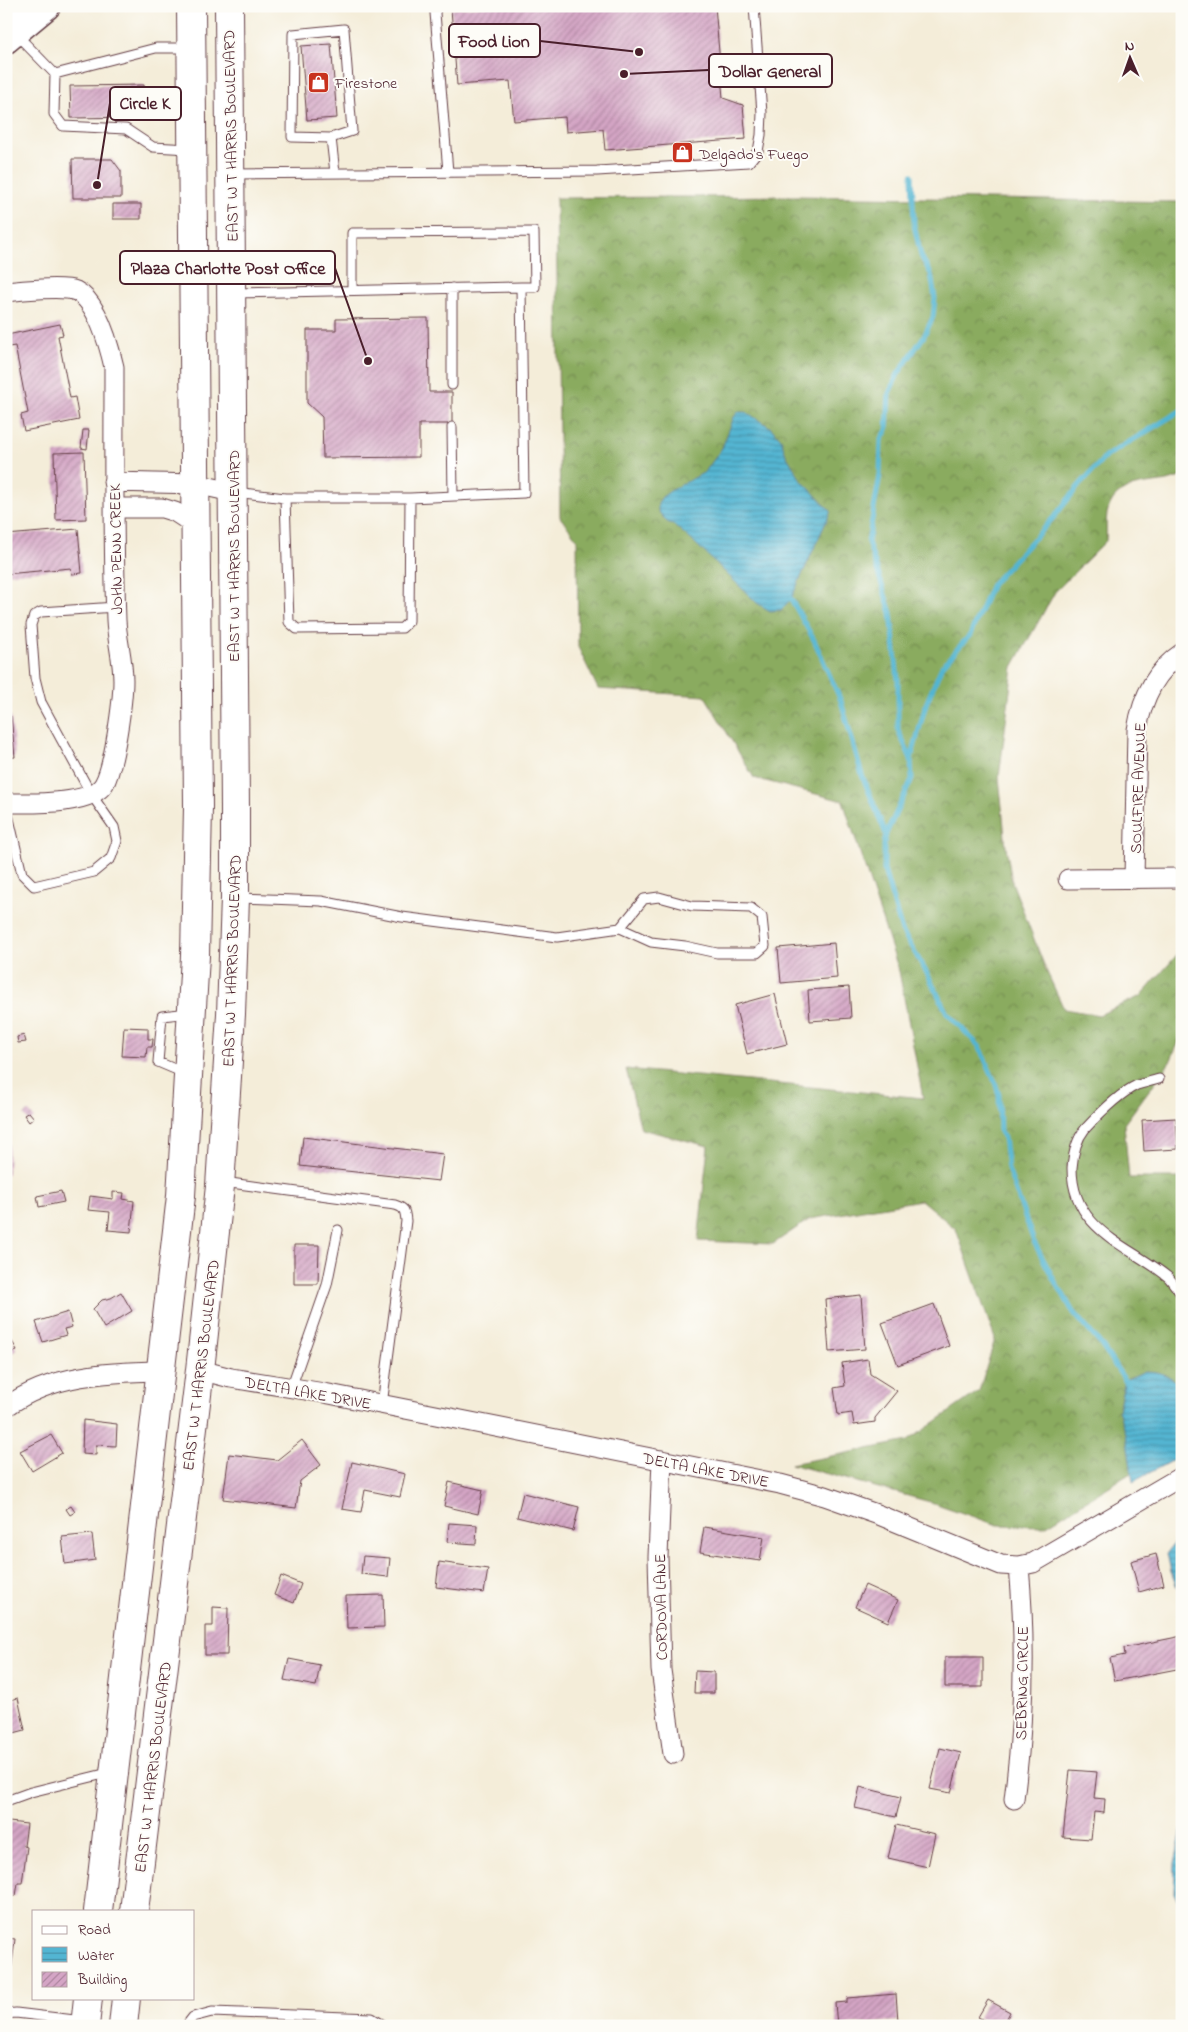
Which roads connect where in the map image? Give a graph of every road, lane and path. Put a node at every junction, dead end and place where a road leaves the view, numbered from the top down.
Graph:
1 (11, 6) edge
2 (47, 6) edge
3 (191, 6) edge
4 (229, 6) edge
5 (437, 6) edge
6 (754, 6) edge
7 (9, 28) edge
8 (191, 48) junction
9 (55, 74) junction
10 (331, 138) junction
11 (192, 149) junction
12 (448, 172) junction
13 (335, 173) junction
14 (230, 174) junction
15 (521, 287) junction
16 (452, 288) junction
17 (352, 290) junction
18 (6, 292) edge
19 (231, 293) junction
20 (452, 385) dead end
21 (452, 426) dead end
22 (113, 482) junction
23 (196, 484) junction
24 (232, 492) junction
25 (453, 496) junction
26 (285, 498) junction
27 (410, 498) junction
28 (114, 508) junction
29 (195, 525) junction
30 (116, 607) junction
31 (1182, 652) edge
32 (91, 794) junction
33 (6, 805) edge
34 (1182, 878) edge
35 (1068, 879) dead end
36 (1134, 879) junction
37 (235, 898) junction
38 (620, 928) junction
39 (1159, 1079) dead end
40 (220, 1181) junction
41 (338, 1230) dead end
42 (173, 1266) junction
43 (1182, 1295) edge
44 (200, 1370) junction
45 (161, 1371) junction
46 (291, 1388) junction
47 (382, 1404) junction
48 (6, 1407) edge
49 (189, 1459) junction
50 (662, 1460) junction
51 (1182, 1476) edge
52 (1019, 1566) junction
53 (673, 1754) dead end
54 (113, 1771) junction
55 (1014, 1799) dead end
56 (6, 1801) edge
57 (98, 1910) edge
58 (134, 1910) edge
59 (126, 2000) edge
60 (6, 2014) edge
61 (86, 2015) edge
62 (123, 2026) edge
63 (186, 2026) edge
64 (385, 2026) edge

1 - 7 main road
2 - 7 main road
3 - 8 main road
4 - 14 main road, EAST W T HARRIS BOULEVARD
5 - 12 lane
6 - 12 lane
7 - 9 lane
8 - 9 lane
8 - 11 main road
9 - 11 lane
10 - 10 lane
10 - 13 lane
11 - 23 main road
12 - 13 lane
13 - 14 lane
14 - 19 main road, EAST W T HARRIS BOULEVARD
15 - 16 lane
15 - 17 lane
15 - 25 lane
16 - 17 lane
16 - 20 lane
17 - 19 lane
18 - 22 street, JOHN PENN CREEK
19 - 24 main road, EAST W T HARRIS BOULEVARD
21 - 25 lane
22 - 23 street
22 - 28 street, JOHN PENN CREEK
23 - 24 street
23 - 29 main road
24 - 26 lane
24 - 37 main road, EAST W T HARRIS BOULEVARD
25 - 27 lane
26 - 27 lane
26 - 27 lane
28 - 29 street
28 - 30 street, JOHN PENN CREEK
29 - 42 main road
30 - 32 street, JOHN PENN CREEK
30 - 32 lane
31 - 36 street, SOULFIRE AVENUE
32 - 33 street
32 - 33 lane
34 - 36 street
35 - 36 street
37 - 38 lane
37 - 40 main road, EAST W T HARRIS BOULEVARD
38 - 38 lane
39 - 43 lane
40 - 44 main road, EAST W T HARRIS BOULEVARD
40 - 47 lane
41 - 46 lane
42 - 44 main road
42 - 45 main road
44 - 46 street, DELTA LAKE DRIVE
44 - 49 main road, EAST W T HARRIS BOULEVARD
45 - 48 street
45 - 49 main road
45 - 54 main road
46 - 47 street, DELTA LAKE DRIVE
47 - 50 street, DELTA LAKE DRIVE
49 - 58 main road, EAST W T HARRIS BOULEVARD
50 - 52 street, DELTA LAKE DRIVE
50 - 53 street, CORDOVA LANE
51 - 52 street, DELTA LAKE DRIVE
52 - 55 street, SEBRING CIRCLE
54 - 56 lane
54 - 57 main road
59 - 62 main road
60 - 61 lane
63 - 64 lane

